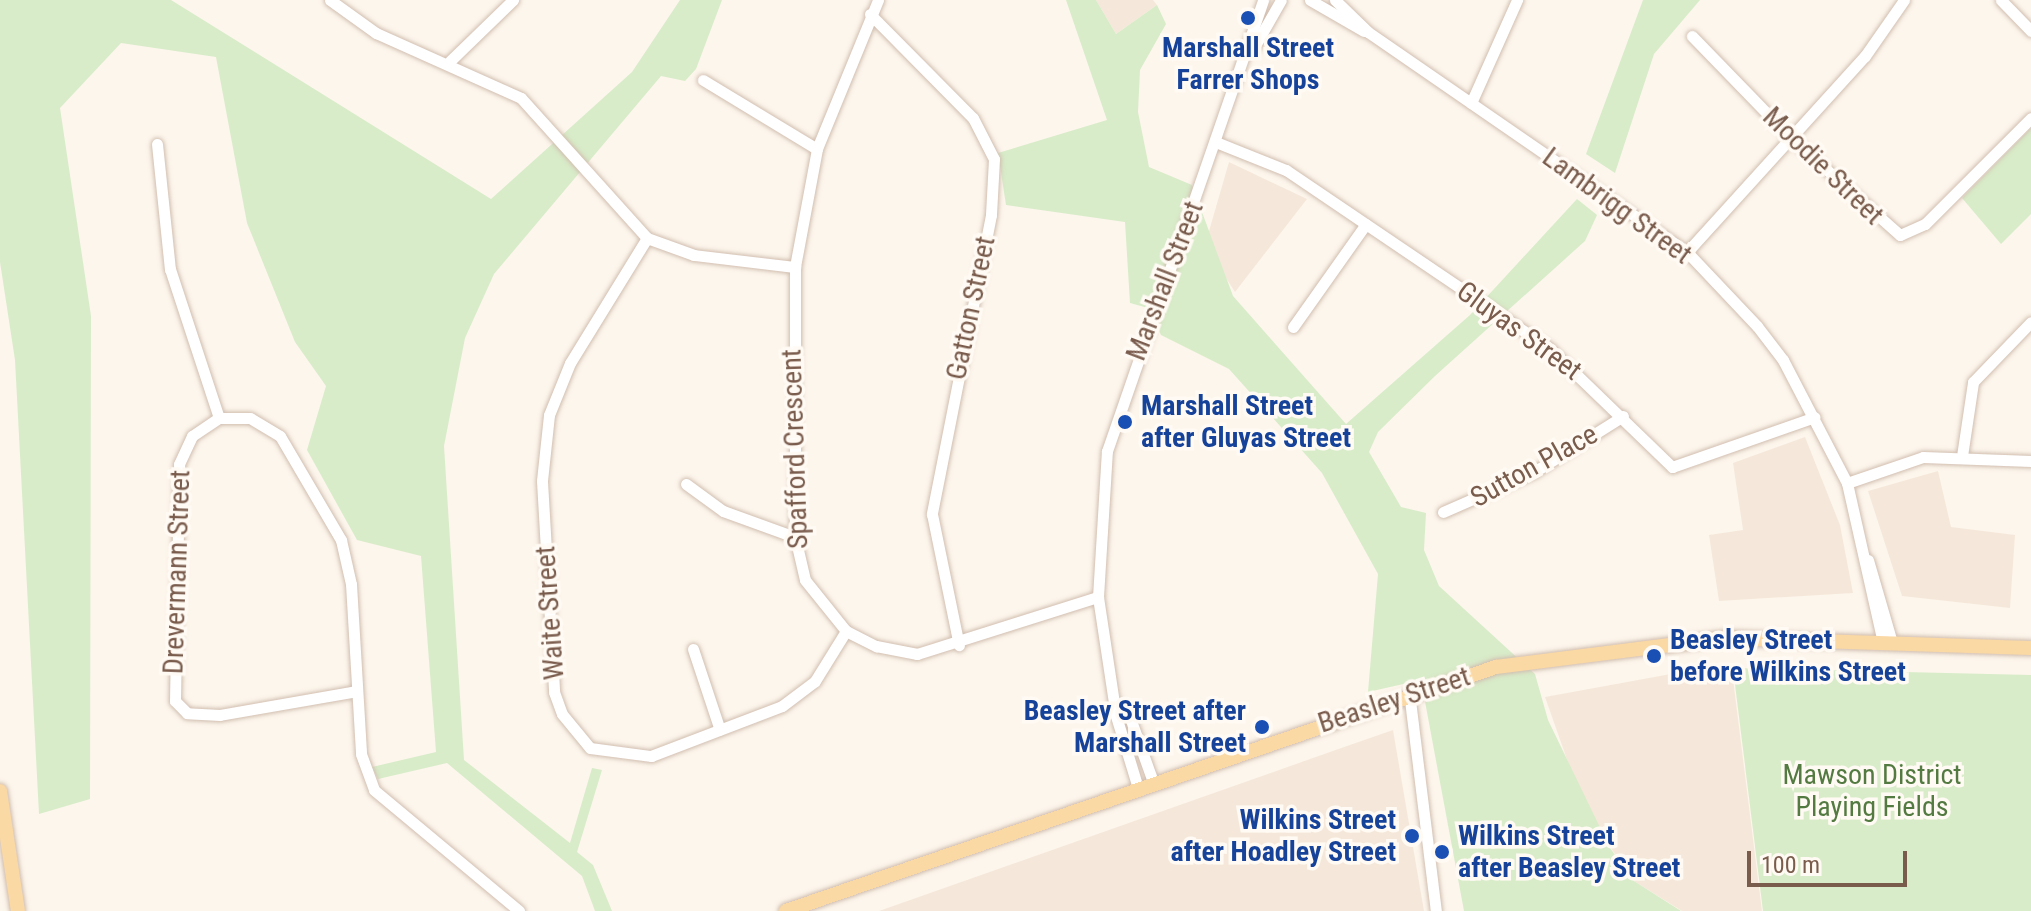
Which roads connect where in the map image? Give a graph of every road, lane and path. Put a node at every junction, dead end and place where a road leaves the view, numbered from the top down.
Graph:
1 (330, 0) edge
2 (513, 0) edge
3 (878, 0) edge
4 (1263, 0) edge
5 (1281, 0) edge
6 (1310, 0) edge
7 (1335, 0) edge
8 (1517, 0) edge
9 (1904, 0) edge
10 (2001, 0) edge
11 (870, 14) junction
12 (2031, 31) edge
13 (1368, 32) junction
14 (1692, 36) dead end
15 (1250, 53) junction
16 (450, 61) junction
17 (703, 80) dead end
18 (1471, 103) junction
19 (2031, 118) edge
20 (1791, 138) junction
21 (1218, 143) junction
22 (157, 144) dead end
23 (817, 149) junction
24 (1366, 224) junction
25 (647, 238) junction
26 (1687, 252) junction
27 (795, 267) junction
28 (2031, 322) edge
29 (1293, 327) dead end
30 (1623, 416) junction
31 (1815, 417) junction
32 (219, 418) junction
33 (1962, 456) junction
34 (2031, 461) edge
35 (1847, 483) junction
36 (686, 484) dead end
37 (1443, 512) dead end
38 (795, 537) junction
39 (1098, 597) junction
40 (846, 631) junction
41 (1887, 638) junction
42 (959, 645) junction
43 (2031, 648) edge
44 (693, 649) dead end
45 (357, 691) junction
46 (1409, 692) junction
47 (1118, 704) junction
48 (720, 730) junction
49 (1153, 782) junction
50 (1138, 788) junction
51 (0, 791) edge
52 (18, 911) edge
53 (519, 911) edge
54 (786, 911) edge
55 (1436, 911) edge

1 - 16 street
2 - 16 street
3 - 11 street, Spafford Crescent
4 - 15 street, Marshall Street
5 - 15 street, Marshall Street
6 - 13 street, Lambrigg Street
7 - 13 street, Lambrigg Street
8 - 18 street
9 - 20 street
10 - 12 street
11 - 23 street, Spafford Crescent
11 - 42 street, Gatton Street
13 - 18 street, Lambrigg Street
14 - 20 street, Moodie Street
15 - 21 street, Marshall Street
16 - 25 street
17 - 23 street
18 - 26 street, Lambrigg Street
19 - 20 street, Moodie Street
20 - 26 street
21 - 24 street, Gluyas Street
21 - 39 street, Marshall Street
22 - 32 street
23 - 27 street, Spafford Crescent
24 - 29 street
24 - 30 street, Gluyas Street
25 - 27 street
25 - 48 street, Waite Street
26 - 31 street, Lambrigg Street
27 - 38 street, Spafford Crescent
28 - 33 street
30 - 31 street, Gluyas Street
30 - 37 street, Sutton Place
31 - 35 street, Lambrigg Street
32 - 45 street
32 - 45 street, Drevermann Street
33 - 34 street
33 - 35 street
35 - 41 street, Lambrigg Street
36 - 38 street
38 - 40 street, Spafford Crescent
39 - 42 street, Spafford Crescent
39 - 47 street, Marshall Street
40 - 42 street, Spafford Crescent
40 - 48 street, Waite Street
41 - 43 main road, Beasley Street
41 - 46 main road, Beasley Street
44 - 48 street
45 - 53 street
46 - 49 main road, Beasley Street
46 - 55 street
47 - 49 street, Marshall Street
47 - 50 street, Marshall Street
49 - 50 main road, Beasley Street
50 - 54 main road, Beasley Street
51 - 52 main road

